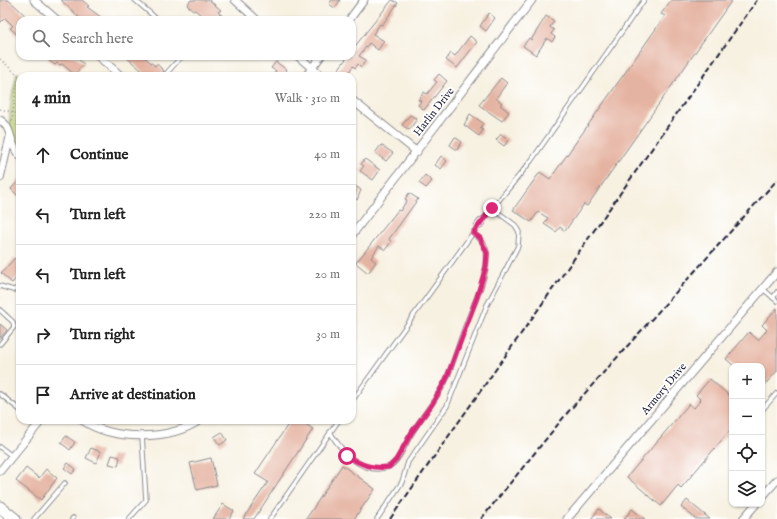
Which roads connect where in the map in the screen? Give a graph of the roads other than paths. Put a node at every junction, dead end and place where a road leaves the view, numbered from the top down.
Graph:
1 (34, 0) edge
2 (135, 0) edge
3 (235, 0) edge
4 (364, 0) edge
5 (532, 0) edge
6 (644, 0) edge
7 (52, 16) edge
8 (153, 16) edge
9 (253, 16) edge
10 (352, 16) edge
11 (103, 60) edge
12 (178, 60) edge
13 (302, 60) edge
14 (318, 60) edge
15 (312, 69) junction
16 (116, 72) edge
17 (168, 72) edge
18 (309, 72) edge
19 (316, 72) edge
20 (356, 103) edge
21 (2, 122) edge
22 (10, 137) junction
23 (16, 152) edge
24 (417, 152) junction
25 (2, 163) edge
26 (0, 178) edge
27 (492, 208) junction
28 (356, 230) edge
29 (473, 233) junction
30 (777, 272) edge
31 (0, 286) edge
32 (16, 289) edge
33 (763, 289) junction
34 (777, 292) edge
35 (773, 298) junction
36 (777, 301) edge
37 (0, 310) edge
38 (0, 344) edge
39 (777, 393) edge
40 (0, 394) edge
41 (356, 395) edge
42 (16, 407) edge
43 (765, 407) edge
44 (36, 424) edge
45 (91, 424) edge
46 (194, 424) edge
47 (336, 424) edge
48 (330, 432) junction
49 (142, 436) junction
50 (0, 447) edge
51 (12, 456) junction
52 (0, 471) edge
53 (777, 480) edge
54 (65, 483) dead end
55 (765, 494) edge
56 (0, 507) edge
57 (754, 507) edge
58 (15, 519) edge
59 (34, 519) edge
60 (129, 519) edge
61 (270, 519) edge
62 (377, 519) edge
63 (567, 519) edge
64 (744, 519) edge

1 - 7 street
2 - 8 lane
3 - 9 street
4 - 10 street
5 - 24 street, Harlin Drive
6 - 27 lane
11 - 16 street
12 - 17 lane
13 - 15 street
14 - 15 street
15 - 18 street
15 - 19 street
20 - 24 street
21 - 22 street
22 - 23 street
22 - 25 street
24 - 28 street, Harlin Drive
25 - 26 street
27 - 29 lane
27 - 62 lane
29 - 41 lane
29 - 48 lane
30 - 33 street, Armory Drive
31 - 32 lane
33 - 35 lane
33 - 63 street, Armory Drive
34 - 35 lane
35 - 36 lane
37 - 38 lane
39 - 43 lane
40 - 42 lane
44 - 51 street
45 - 49 street
46 - 49 street
47 - 48 lane
48 - 61 lane
49 - 60 lane
50 - 51 lane
51 - 52 street
53 - 55 street
54 - 59 lane
56 - 58 main road
57 - 64 street

